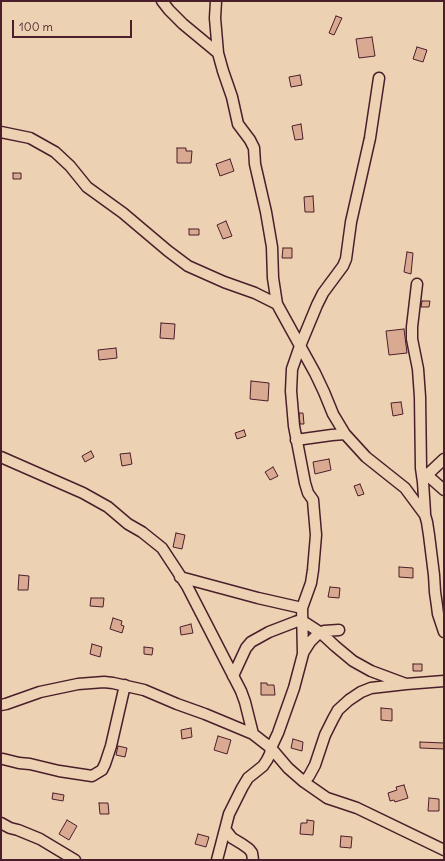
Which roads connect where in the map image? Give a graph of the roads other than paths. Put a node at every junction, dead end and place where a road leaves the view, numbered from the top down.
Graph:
1 (162, 1) edge
2 (216, 1) edge
3 (218, 53) junction
4 (379, 78) dead end
5 (1, 132) edge
6 (417, 284) dead end
7 (277, 304) junction
8 (300, 346) junction
9 (345, 434) junction
10 (296, 440) junction
11 (1, 457) edge
12 (444, 459) edge
13 (425, 478) junction
14 (444, 490) edge
15 (425, 515) junction
16 (180, 576) junction
17 (302, 608) junction
18 (301, 620) junction
19 (339, 630) dead end
20 (444, 632) edge
21 (321, 633) junction
22 (303, 654) junction
23 (233, 676) junction
24 (444, 681) edge
25 (406, 684) junction
26 (125, 685) junction
27 (1, 705) edge
28 (253, 734) junction
29 (271, 748) junction
30 (3, 759) dead end
31 (304, 782) junction
32 (1, 823) edge
33 (225, 829) junction
34 (444, 850) edge
35 (75, 860) edge
36 (217, 860) edge
37 (253, 860) edge

1 - 3 street
2 - 3 street
3 - 7 street
4 - 8 street
5 - 7 street
6 - 13 street
7 - 8 street
8 - 9 street
8 - 10 street
9 - 10 street
9 - 15 street
10 - 17 street
11 - 16 street
12 - 13 street
13 - 14 street
13 - 15 street
15 - 20 street
16 - 17 street
16 - 23 street
17 - 18 street
18 - 21 street
18 - 22 street
18 - 23 street
19 - 21 street
21 - 22 street
21 - 25 street
22 - 29 street
23 - 28 street
24 - 25 street
25 - 31 street
26 - 27 street
26 - 28 street
26 - 30 street
28 - 29 street
29 - 31 street
29 - 33 street
31 - 34 street
32 - 35 street
33 - 36 street
33 - 37 street

